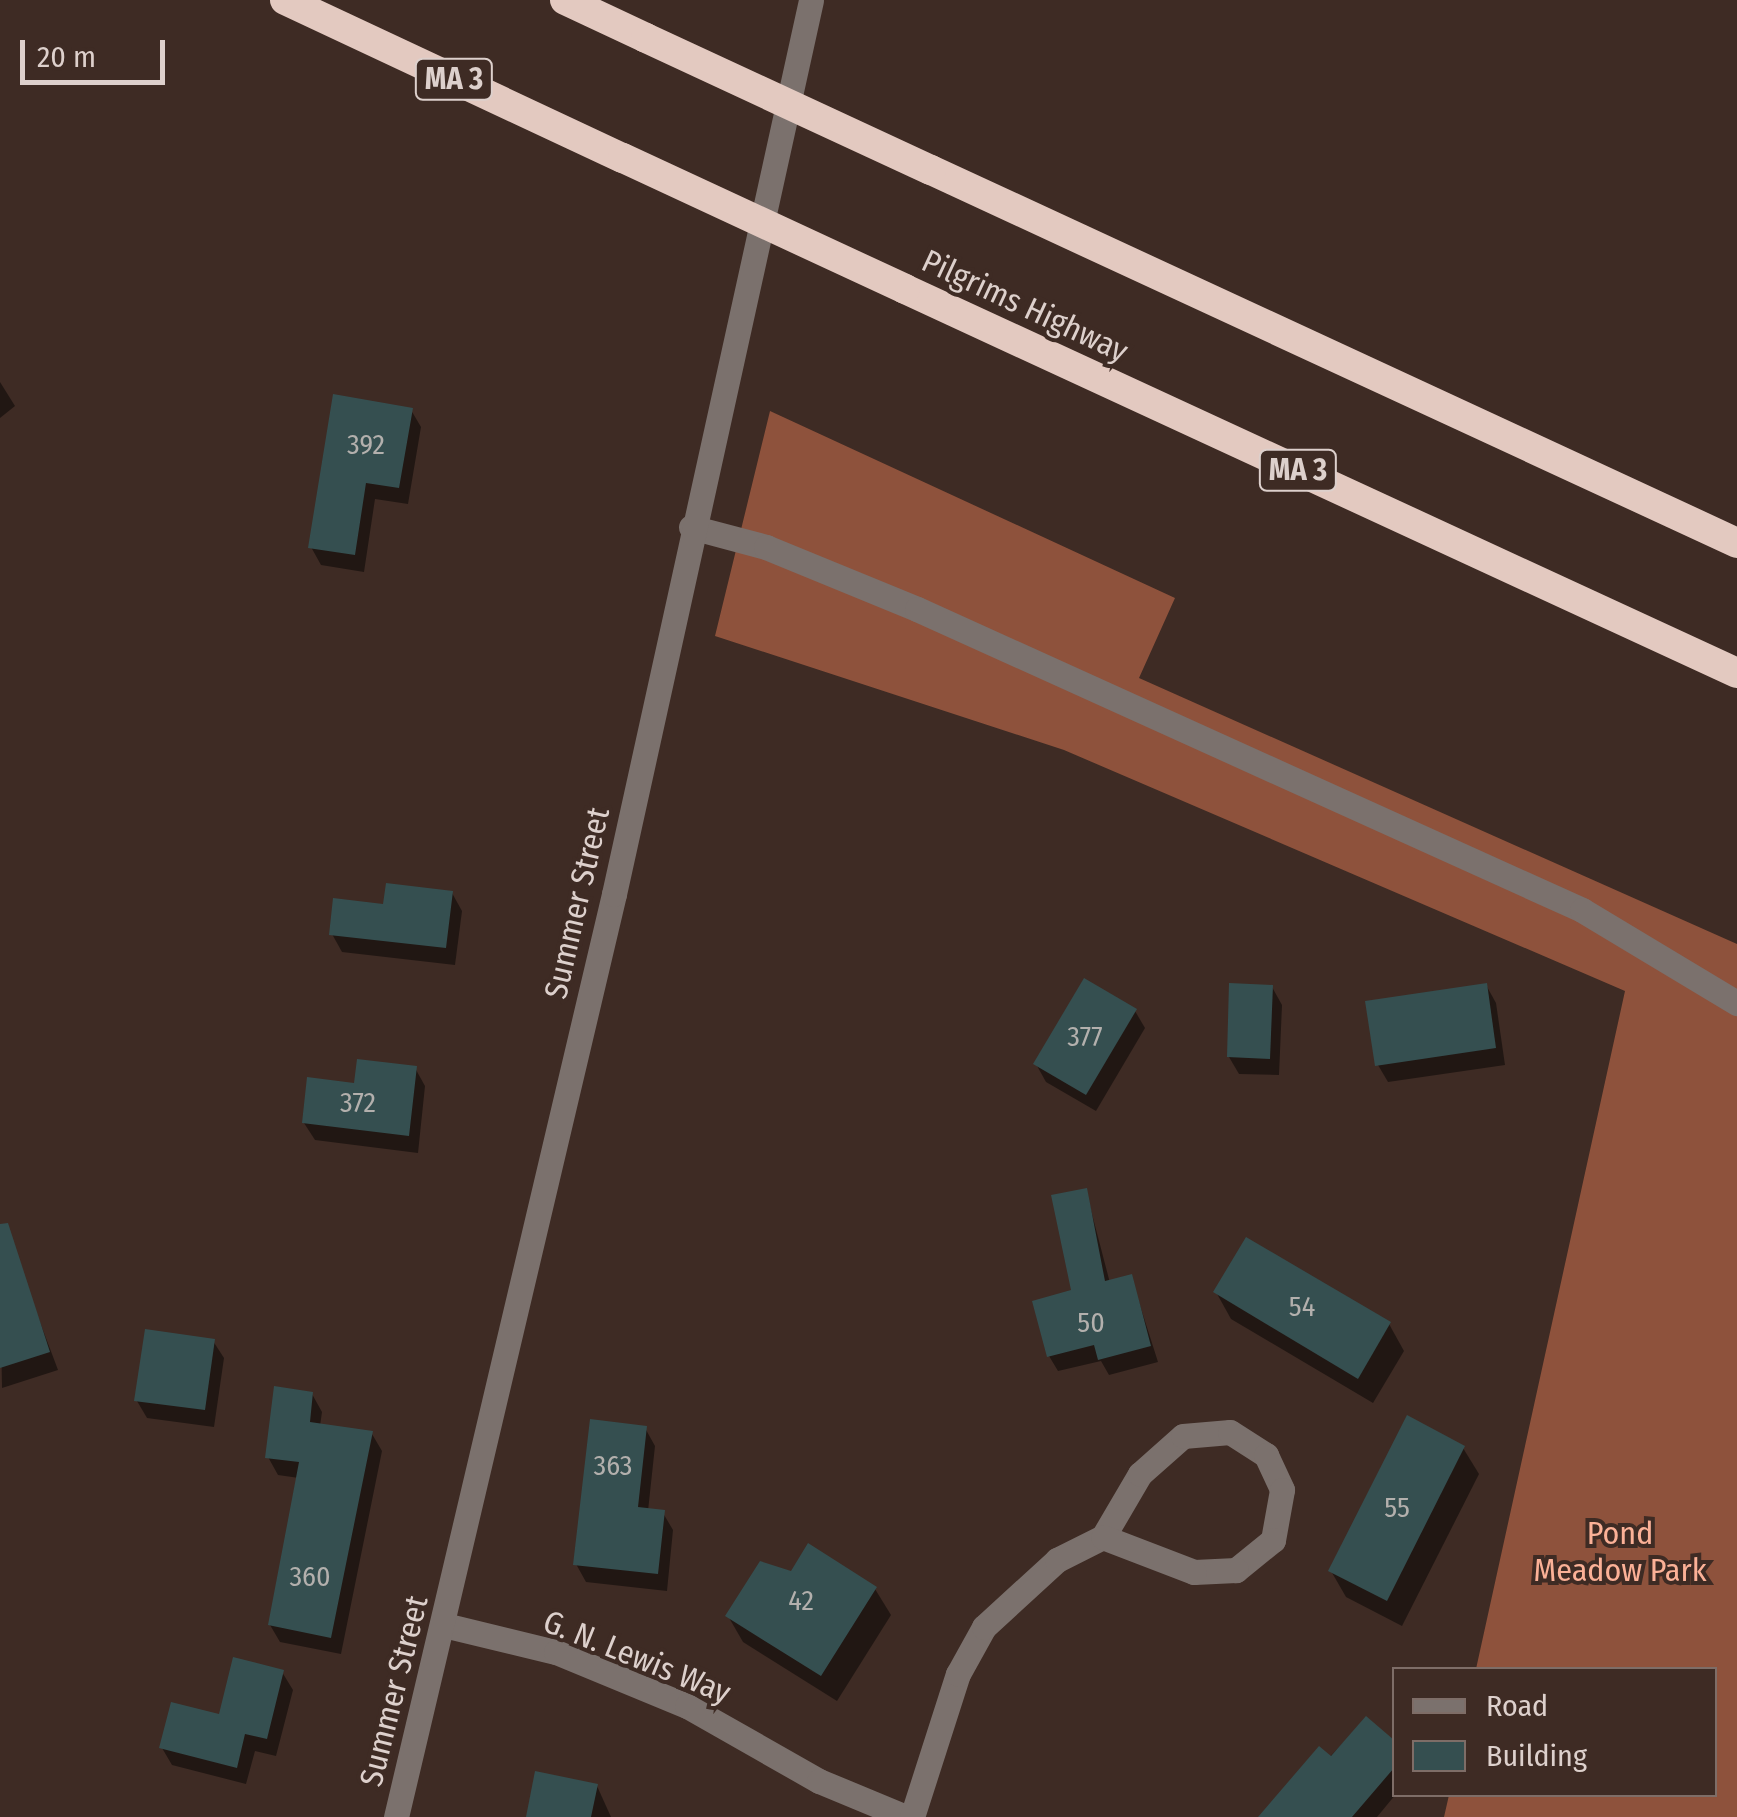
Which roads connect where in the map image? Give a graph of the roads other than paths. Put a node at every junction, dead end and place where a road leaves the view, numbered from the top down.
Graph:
1 (285, 0) edge
2 (564, 0) edge
3 (811, 0) edge
4 (691, 528) junction
5 (1737, 543) edge
6 (1737, 673) edge
7 (1737, 1004) edge
8 (1103, 1537) junction
9 (444, 1625) junction
10 (396, 1817) edge
11 (909, 1817) edge

1 - 6 highway, Pilgrims Highway / MA 3, bridge
2 - 5 highway, bridge
3 - 4 street, Summer Street
4 - 7 street
4 - 9 street, Summer Street
8 - 8 street
8 - 11 street
9 - 10 street, Summer Street
9 - 11 street, G. N. Lewis Way

